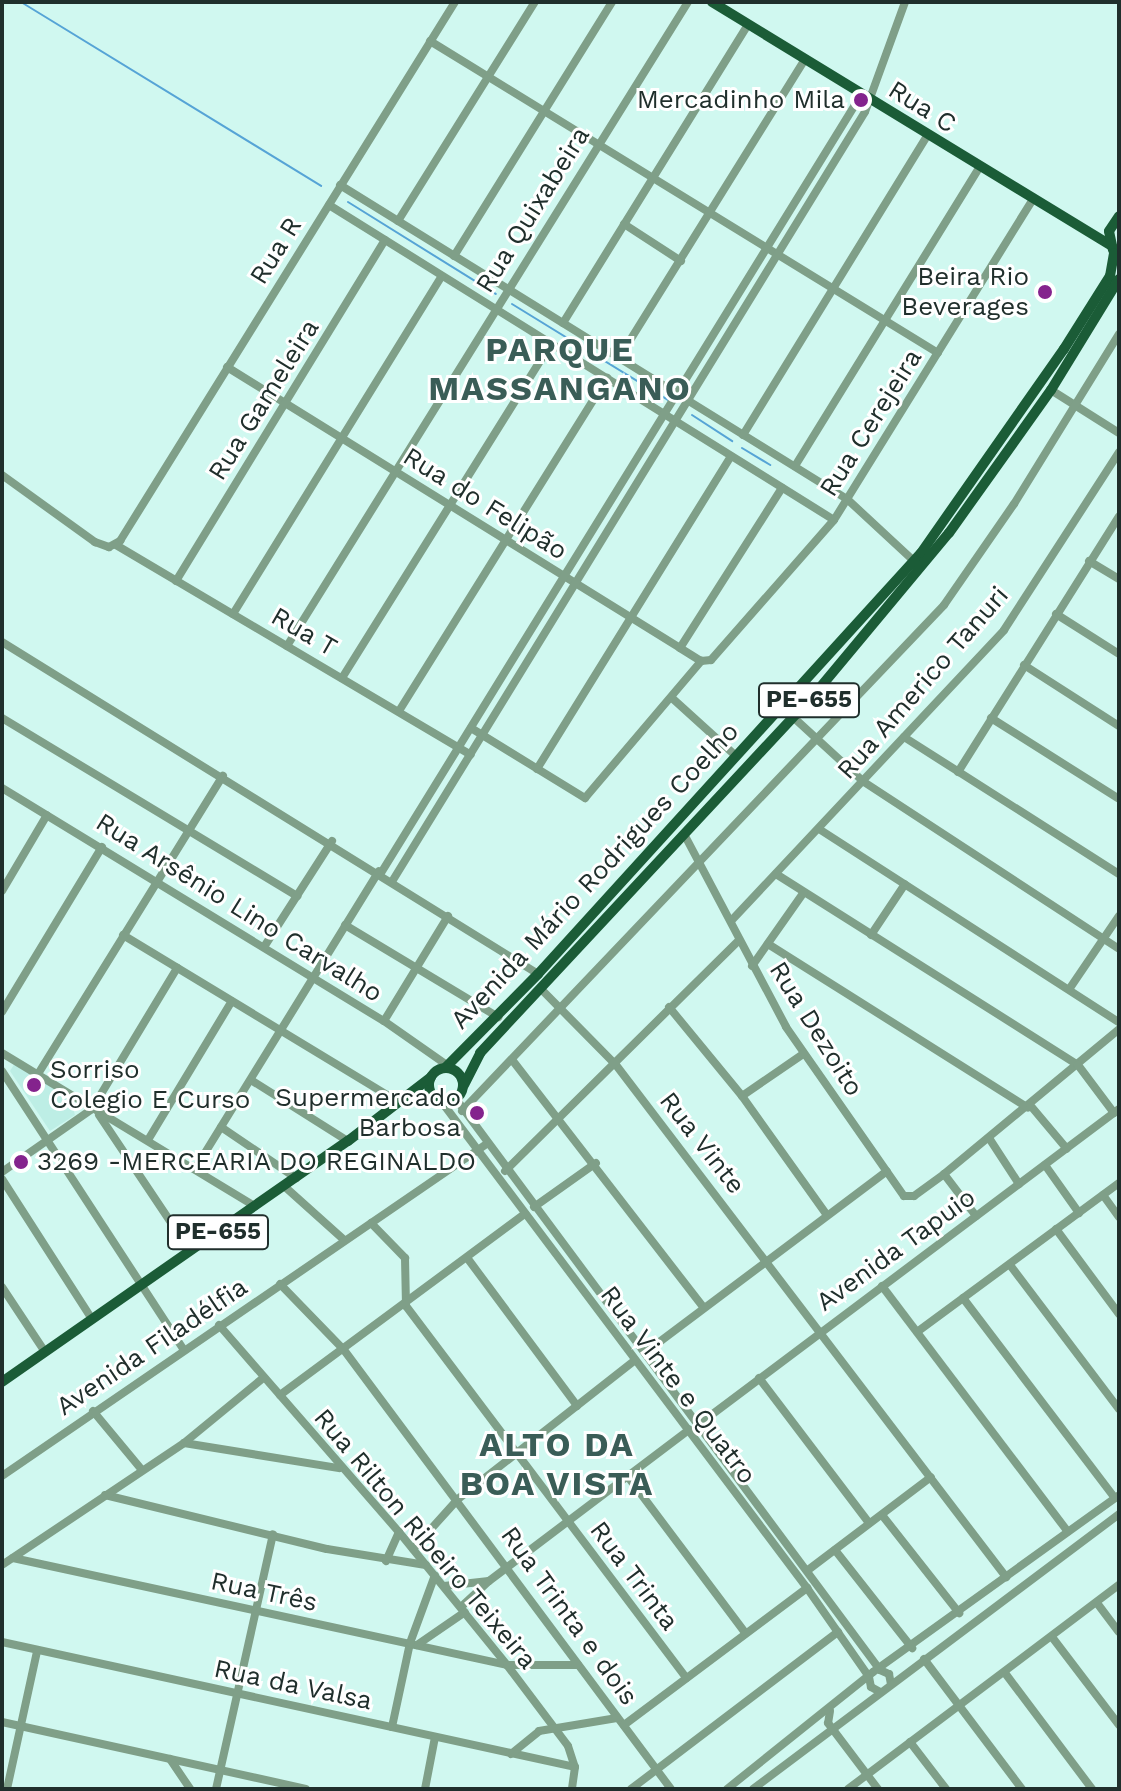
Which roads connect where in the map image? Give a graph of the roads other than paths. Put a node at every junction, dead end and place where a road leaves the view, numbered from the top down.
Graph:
1 (455, 2) edge
2 (535, 2) edge
3 (612, 2) edge
4 (688, 2) edge
5 (712, 2) edge
6 (905, 2) edge
7 (748, 25) junction
8 (430, 41) junction
9 (804, 61) junction
10 (489, 76) junction
11 (867, 98) junction
12 (545, 110) junction
13 (927, 136) junction
14 (599, 143) junction
15 (979, 168) junction
16 (653, 177) junction
17 (340, 185) junction
18 (1032, 201) junction
19 (329, 205) junction
20 (710, 213) junction
21 (1119, 216) edge
22 (398, 221) junction
23 (624, 224) junction
24 (385, 240) junction
25 (768, 249) junction
26 (1115, 252) edge
27 (454, 256) junction
28 (780, 256) junction
29 (681, 261) junction
30 (442, 276) junction
31 (1119, 279) edge
32 (507, 289) junction
33 (833, 290) junction
34 (495, 309) junction
35 (885, 321) junction
36 (563, 323) junction
37 (1119, 334) edge
38 (551, 344) junction
39 (938, 353) junction
40 (619, 358) junction
41 (227, 367) junction
42 (607, 378) junction
43 (1051, 390) junction
44 (676, 393) junction
45 (687, 400) junction
46 (285, 403) junction
47 (1074, 405) junction
48 (663, 414) junction
49 (675, 421) junction
50 (1119, 433) edge
51 (743, 435) junction
52 (341, 439) junction
53 (1119, 452) edge
54 (731, 456) junction
55 (795, 466) junction
56 (394, 471) junction
57 (2, 475) edge
58 (782, 488) junction
59 (847, 499) junction
60 (450, 506) junction
61 (1119, 516) edge
62 (834, 520) junction
63 (505, 541) junction
64 (116, 545) junction
65 (914, 561) junction
66 (1089, 561) junction
67 (563, 577) junction
68 (1119, 579) edge
69 (176, 581) junction
70 (576, 585) junction
71 (233, 614) junction
72 (1056, 614) junction
73 (631, 618) junction
74 (2, 643) edge
75 (287, 646) junction
76 (680, 648) junction
77 (1119, 654) edge
78 (701, 661) junction
79 (1024, 665) junction
80 (342, 678) junction
81 (672, 698) junction
82 (399, 711) junction
83 (793, 717) junction
84 (2, 718) edge
85 (991, 718) junction
86 (1119, 726) edge
87 (471, 728) junction
88 (483, 736) junction
89 (904, 737) junction
90 (819, 742) junction
91 (459, 746) junction
92 (471, 755) junction
93 (736, 756) junction
94 (537, 769) junction
95 (958, 772) junction
96 (223, 776) junction
97 (864, 782) junction
98 (2, 788) edge
99 (1119, 799) edge
100 (47, 815) junction
101 (819, 829) junction
102 (190, 830) junction
103 (684, 834) junction
104 (332, 841) junction
105 (102, 847) junction
106 (702, 861) junction
107 (380, 872) junction
108 (776, 874) junction
109 (1119, 874) edge
110 (393, 880) junction
111 (157, 883) junction
112 (905, 884) junction
113 (2, 891) edge
114 (804, 892) junction
115 (297, 896) junction
116 (448, 916) junction
117 (1119, 916) edge
118 (731, 921) junction
119 (345, 925) junction
120 (123, 935) junction
121 (871, 935) junction
122 (1105, 938) junction
123 (738, 941) junction
124 (768, 944) junction
125 (264, 947) junction
126 (1119, 949) edge
127 (752, 966) junction
128 (177, 968) junction
129 (416, 969) junction
130 (538, 974) junction
131 (313, 979) junction
132 (1070, 988) junction
133 (542, 990) junction
134 (232, 1001) junction
135 (669, 1007) junction
136 (563, 1011) junction
137 (2, 1012) edge
138 (498, 1017) junction
139 (384, 1021) junction
140 (1119, 1022) edge
141 (1119, 1029) edge
142 (281, 1030) junction
143 (2, 1053) edge
144 (803, 1054) junction
145 (513, 1061) junction
146 (616, 1065) junction
147 (1078, 1065) junction
148 (448, 1067) junction
149 (2, 1071) edge
150 (38, 1074) junction
151 (431, 1077) junction
152 (251, 1080) junction
153 (464, 1085) junction
154 (742, 1096) junction
155 (456, 1099) junction
156 (441, 1101) junction
157 (400, 1104) junction
158 (1029, 1106) junction
159 (462, 1111) junction
160 (1116, 1111) edge
161 (95, 1112) junction
162 (559, 1118) junction
163 (221, 1127) junction
164 (989, 1138) junction
165 (148, 1140) junction
166 (49, 1141) junction
167 (348, 1141) junction
168 (485, 1145) junction
169 (1067, 1149) junction
170 (476, 1151) junction
171 (596, 1163) junction
172 (1045, 1165) junction
173 (195, 1169) junction
174 (505, 1171) junction
175 (887, 1171) junction
176 (2, 1172) edge
177 (944, 1174) junction
178 (296, 1178) junction
179 (2, 1179) edge
180 (1119, 1183) edge
181 (1019, 1184) junction
182 (284, 1186) junction
183 (1103, 1195) junction
184 (255, 1206) junction
185 (534, 1207) junction
186 (1079, 1213) junction
187 (525, 1214) junction
188 (827, 1215) junction
189 (976, 1216) junction
190 (1119, 1217) edge
191 (371, 1223) junction
192 (1056, 1229) junction
193 (343, 1239) junction
194 (190, 1251) junction
195 (468, 1259) junction
196 (768, 1260) junction
197 (1010, 1265) junction
198 (139, 1284) junction
199 (280, 1284) junction
200 (882, 1286) junction
201 (2, 1287) edge
202 (963, 1298) junction
203 (406, 1306) junction
204 (703, 1307) junction
205 (1119, 1314) edge
206 (92, 1319) junction
207 (219, 1325) junction
208 (819, 1330) junction
209 (917, 1332) junction
210 (183, 1349) junction
211 (344, 1350) junction
212 (45, 1352) junction
213 (646, 1352) junction
214 (635, 1360) junction
215 (759, 1378) junction
216 (262, 1379) junction
217 (2, 1382) edge
218 (280, 1395) junction
219 (577, 1406) junction
220 (1119, 1409) edge
221 (93, 1411) junction
222 (694, 1428) junction
223 (707, 1437) junction
224 (184, 1443) junction
225 (699, 1445) junction
226 (517, 1453) junction
227 (340, 1468) junction
228 (142, 1470) junction
229 (2, 1476) edge
230 (931, 1477) junction
231 (629, 1478) junction
232 (105, 1495) junction
233 (1117, 1496) edge
234 (458, 1499) junction
235 (1119, 1514) edge
236 (882, 1515) junction
237 (869, 1523) junction
238 (569, 1525) junction
239 (399, 1532) junction
240 (1068, 1532) junction
241 (273, 1534) junction
242 (413, 1549) junction
243 (835, 1550) junction
244 (13, 1558) junction
245 (386, 1561) junction
246 (2, 1565) edge
247 (426, 1565) junction
248 (508, 1568) junction
249 (808, 1570) junction
250 (435, 1575) junction
251 (1006, 1577) junction
252 (489, 1581) junction
253 (1119, 1585) edge
254 (444, 1586) junction
255 (807, 1588) junction
256 (1097, 1603) junction
257 (463, 1609) junction
258 (256, 1610) junction
259 (959, 1613) junction
260 (744, 1631) junction
261 (838, 1632) junction
262 (1119, 1632) edge
263 (856, 1636) junction
264 (1052, 1637) junction
265 (2, 1642) edge
266 (414, 1644) junction
267 (846, 1644) junction
268 (912, 1648) junction
269 (37, 1651) junction
270 (924, 1659) junction
271 (507, 1665) junction
272 (578, 1665) junction
273 (880, 1670) junction
274 (1005, 1673) junction
275 (869, 1677) junction
276 (686, 1678) junction
277 (891, 1684) junction
278 (880, 1692) junction
279 (238, 1695) junction
280 (834, 1706) junction
281 (959, 1706) junction
282 (2, 1722) edge
283 (620, 1722) junction
284 (1119, 1725) edge
285 (20, 1726) junction
286 (392, 1727) junction
287 (550, 1729) junction
288 (832, 1729) junction
289 (435, 1737) junction
290 (910, 1742) junction
291 (511, 1754) junction
292 (169, 1759) junction
293 (575, 1767) junction
294 (657, 1769) junction
295 (220, 1771) junction
296 (867, 1775) junction
297 (7, 1789) edge
298 (190, 1789) edge
299 (216, 1789) edge
300 (306, 1789) edge
301 (425, 1789) edge
302 (572, 1789) edge
303 (631, 1789) edge
304 (671, 1789) edge
305 (727, 1789) edge
306 (753, 1789) edge
307 (848, 1789) edge
308 (878, 1789) edge
309 (946, 1789) edge
310 (1022, 1789) edge
311 (1092, 1789) edge

1 - 8 street, Rua R
2 - 10 street
3 - 12 street
4 - 14 street, Rua Quixabeira
5 - 7 main road, Rua C
6 - 11 street
7 - 9 main road, Rua C
7 - 16 street
8 - 10 street
8 - 17 street, Rua R
9 - 11 main road, Rua C
9 - 20 street
10 - 12 street
10 - 22 street
11 - 13 main road, Rua C
11 - 25 street
11 - 28 street
12 - 14 street
12 - 27 street
13 - 15 main road, Rua C
13 - 33 street
14 - 16 street
14 - 32 street, Rua Quixabeira
15 - 18 main road, Rua C
15 - 35 street
16 - 20 street
16 - 23 street
17 - 19 street, Rua R
17 - 22 street
18 - 26 main road, Rua C
18 - 39 street, Rua Cerejeira
19 - 24 street
19 - 41 street, Rua R
20 - 25 street
20 - 29 street
21 - 26 main road, PE-655
22 - 27 street
23 - 29 street
23 - 36 street
24 - 30 street
24 - 46 street, Rua Gameleira
25 - 28 street
25 - 44 street
26 - 65 main road, Avenida Mário Rodrigues Coelho / PE-655
27 - 32 street
28 - 33 street
28 - 45 street
29 - 40 street
30 - 34 street
30 - 52 street
31 - 43 main road, Avenida Mário Rodrigues Coelho / PE-655
32 - 34 street, Rua Quixabeira
32 - 36 street
33 - 35 street
33 - 51 street
34 - 38 street
34 - 56 street, Rua Quixabeira
35 - 39 street
35 - 55 street
36 - 40 street
37 - 47 street
38 - 42 street
38 - 60 street
39 - 59 street, Rua Cerejeira
40 - 44 street
41 - 46 street, Rua do Felipão
41 - 64 street, Rua R
42 - 48 street
42 - 63 street
43 - 47 street
43 - 83 main road, Avenida Mário Rodrigues Coelho / PE-655
44 - 45 street
44 - 48 street
45 - 49 street
45 - 51 street
46 - 52 street, Rua do Felipão
46 - 69 street, Rua Gameleira
47 - 50 street
47 - 90 street
48 - 49 street
48 - 67 street
49 - 54 street
49 - 70 street
51 - 55 street
52 - 56 street, Rua do Felipão
52 - 71 street
53 - 89 street, Rua Americo Tanuri
54 - 58 street
54 - 73 street
55 - 59 street
56 - 60 street, Rua do Felipão
56 - 75 street, Rua Quixabeira
57 - 64 street, Rua T
58 - 62 street
58 - 76 street
59 - 62 street, Rua Cerejeira
59 - 65 street
60 - 63 street, Rua do Felipão
60 - 80 street
61 - 66 street
62 - 78 street, Rua Cerejeira
63 - 67 street, Rua do Felipão
63 - 82 street
64 - 69 street, Rua T
65 - 93 main road, Avenida Mário Rodrigues Coelho / PE-655
66 - 68 street
66 - 72 street
67 - 70 street, Rua do Felipão
67 - 87 street
69 - 71 street, Rua T
70 - 73 street, Rua do Felipão
70 - 88 street
71 - 75 street, Rua T
72 - 77 street
72 - 79 street
73 - 76 street, Rua do Felipão
73 - 94 street
74 - 96 street
75 - 80 street, Rua T
76 - 78 street, Rua do Felipão
78 - 81 street
79 - 85 street
79 - 86 street
80 - 82 street, Rua T
81 - 93 street
81 - 94 street
82 - 91 street, Rua T
83 - 90 street
83 - 103 main road, Avenida Mário Rodrigues Coelho / PE-655
84 - 102 street
85 - 95 street
85 - 99 street
87 - 88 street
87 - 91 street
88 - 92 street
88 - 94 street
89 - 95 street
89 - 97 street, Rua Americo Tanuri
90 - 97 street
90 - 106 street
91 - 92 street, Rua T
91 - 107 street
92 - 110 street
93 - 130 main road, Avenida Mário Rodrigues Coelho / PE-655
95 - 109 street
96 - 102 street
96 - 104 street
97 - 101 street, Rua Americo Tanuri
97 - 122 street
98 - 100 street, Rua Arsênio Lino Carvalho
100 - 105 street, Rua Arsênio Lino Carvalho
100 - 113 street
101 - 108 street, Rua Americo Tanuri
101 - 112 street
102 - 111 street
102 - 115 street
103 - 106 street, Rua Dezoito
103 - 133 main road, Avenida Mário Rodrigues Coelho / PE-655
104 - 107 street
104 - 115 street
105 - 111 street, Rua Arsênio Lino Carvalho
105 - 137 street
106 - 118 street, Rua Dezoito
106 - 136 street
107 - 110 street
107 - 119 street
108 - 114 street
108 - 118 street, Rua Americo Tanuri
110 - 116 street
111 - 120 street
111 - 125 street, Rua Arsênio Lino Carvalho
112 - 121 street
112 - 132 street
114 - 121 street
114 - 124 street
115 - 125 street
116 - 129 street
116 - 130 street
117 - 122 street
118 - 123 street, Rua Dezoito
119 - 129 street
119 - 131 street
120 - 128 street
120 - 150 street
121 - 147 street
122 - 126 street
122 - 132 street
123 - 127 street, Rua Dezoito
123 - 135 street
124 - 127 street
124 - 158 street
125 - 131 street, Rua Arsênio Lino Carvalho
127 - 144 street, Rua Dezoito
128 - 134 street
128 - 161 street
129 - 138 street
129 - 139 street
130 - 138 main road, Avenida Mário Rodrigues Coelho / PE-655
131 - 139 street, Rua Arsênio Lino Carvalho
131 - 142 street
132 - 140 street
133 - 136 street, Rua Vinte
133 - 153 main road, Avenida Mário Rodrigues Coelho / PE-655
134 - 142 street
134 - 165 street
135 - 146 street
135 - 154 street
136 - 145 street
136 - 146 street, Rua Vinte
138 - 148 main road, Avenida Mário Rodrigues Coelho / PE-655
139 - 148 street, Rua Arsênio Lino Carvalho
141 - 147 street
142 - 152 street
142 - 157 street
143 - 150 street
144 - 154 street
144 - 175 street, Rua Dezoito
145 - 159 street
145 - 162 street
146 - 162 street
146 - 196 street, Rua Vinte
147 - 158 street
147 - 160 street
148 - 151 main road, PE-655
148 - 153 main road
149 - 166 street
150 - 161 street
151 - 156 main road
151 - 157 main road, PE-655
152 - 163 street
152 - 167 street
153 - 155 main road, PE-655
154 - 188 street
155 - 156 main road
155 - 159 street, Rua Vinte e Quatro
156 - 170 street, Rua Vinte e Quatro
157 - 167 main road, PE-655
158 - 164 street
158 - 169 street
159 - 168 street, Rua Vinte e Quatro
160 - 169 street, Avenida Tapuio
161 - 165 street
161 - 166 street
161 - 194 street
162 - 171 street
162 - 174 street
163 - 173 street
163 - 178 street
164 - 177 street
164 - 181 street
165 - 173 street
166 - 176 street
166 - 198 street
167 - 178 main road, PE-655
168 - 170 street, Avenida Filadélfia
168 - 174 street, Rua Vinte e Quatro
169 - 172 street, Avenida Tapuio
170 - 187 street, Rua Vinte e Quatro
170 - 191 street, Avenida Filadélfia
171 - 185 street
171 - 204 street
172 - 181 street, Avenida Tapuio
172 - 186 street
173 - 184 street
174 - 185 street, Rua Vinte e Quatro
175 - 177 street, Rua Dezoito
175 - 188 street
177 - 189 street
178 - 182 main road, PE-655
179 - 206 street
180 - 183 street
181 - 189 street, Avenida Tapuio
182 - 184 main road, PE-655
182 - 193 street
183 - 186 street
183 - 190 street
184 - 194 main road, PE-655
185 - 213 street, Rua Vinte e Quatro
186 - 192 street
187 - 195 street
187 - 214 street, Rua Vinte e Quatro
188 - 196 street
189 - 200 street, Avenida Tapuio
191 - 193 street, Avenida Filadélfia
191 - 203 street
192 - 197 street
192 - 205 street
193 - 199 street, Avenida Filadélfia
194 - 198 main road, PE-655
195 - 203 street
195 - 219 street
196 - 204 street
196 - 208 street, Rua Vinte
197 - 202 street
197 - 220 street
198 - 206 main road, PE-655
198 - 210 street
199 - 207 street, Avenida Filadélfia
199 - 211 street, Rua Trinta e dois
200 - 208 street, Avenida Tapuio
200 - 209 street
201 - 212 street
202 - 209 street
202 - 233 street
203 - 211 street
203 - 226 street, Rua Trinta
204 - 213 street
206 - 212 main road, PE-655
207 - 210 street, Avenida Filadélfia
207 - 216 street, Rua Rilton Ribeiro Teixeira
208 - 215 street, Avenida Tapuio
208 - 230 street, Rua Vinte
209 - 240 street
210 - 221 street, Avenida Filadélfia
211 - 218 street
211 - 234 street, Rua Trinta e dois
212 - 217 main road, PE-655
213 - 222 street, Rua Vinte e Quatro
214 - 219 street
214 - 222 street, Rua Vinte e Quatro
215 - 222 street, Avenida Tapuio
215 - 237 street
216 - 218 street, Rua Rilton Ribeiro Teixeira
216 - 224 street
218 - 227 street, Rua Rilton Ribeiro Teixeira
219 - 226 street
221 - 228 street
221 - 229 street, Avenida Filadélfia
222 - 223 street, Rua Vinte e Quatro
222 - 225 street, Rua Vinte e Quatro
222 - 231 street, Avenida Tapuio
223 - 225 street
223 - 249 street, Rua Vinte e Quatro
224 - 227 street
224 - 228 street
225 - 255 street, Rua Vinte e Quatro
226 - 234 street
226 - 238 street, Rua Trinta
227 - 239 street, Rua Rilton Ribeiro Teixeira
228 - 232 street
230 - 236 street
230 - 251 street, Rua Vinte
231 - 238 street, Avenida Tapuio
231 - 260 street
232 - 241 street
232 - 244 street
233 - 240 street
234 - 242 street
234 - 248 street, Rua Trinta e dois
235 - 270 street
236 - 237 street
236 - 259 street
237 - 243 street
238 - 248 street, Avenida Tapuio
238 - 276 street, Rua Trinta
239 - 242 street, Rua Rilton Ribeiro Teixeira
239 - 245 street
240 - 251 street
241 - 245 street
241 - 258 street
242 - 247 street, Rua Rilton Ribeiro Teixeira
243 - 249 street
243 - 268 street
244 - 246 street
244 - 258 street, Rua Três
245 - 247 street
247 - 250 street, Rua Rilton Ribeiro Teixeira
248 - 252 street, Avenida Tapuio
248 - 272 street, Rua Trinta e dois
249 - 263 street, Rua Vinte e Quatro
250 - 254 street, Rua Rilton Ribeiro Teixeira
250 - 266 street
251 - 259 street
252 - 254 street
252 - 257 street, Avenida Tapuio
253 - 256 street
254 - 257 street, Rua Rilton Ribeiro Teixeira
255 - 260 street
255 - 261 street, Rua Vinte e Quatro
256 - 262 street
256 - 264 street
257 - 266 street, Avenida Tapuio
257 - 271 street, Rua Rilton Ribeiro Teixeira
258 - 266 street, Rua Três
258 - 279 street
259 - 268 street
260 - 276 street
261 - 267 street, Rua Vinte e Quatro
261 - 294 street
263 - 267 street
263 - 273 street, Rua Vinte e Quatro
264 - 274 street
264 - 284 street
265 - 269 street, Rua da Valsa
266 - 271 street, Rua Três
266 - 286 street
267 - 275 street, Rua Vinte e Quatro
268 - 273 street
269 - 279 street, Rua da Valsa
269 - 285 street
270 - 277 street
270 - 281 street
271 - 272 street, Rua Três
271 - 287 street, Rua Rilton Ribeiro Teixeira
272 - 283 street, Rua Trinta e dois
273 - 275 street
273 - 277 street, Rua Vinte e Quatro
274 - 281 street
274 - 311 street
275 - 278 street, Rua Vinte e Quatro
275 - 280 street
276 - 283 street
277 - 278 street
278 - 288 street
279 - 286 street, Rua da Valsa
279 - 295 street
280 - 288 street
280 - 305 street
281 - 290 street
281 - 310 street
282 - 285 street
283 - 287 street
283 - 294 street, Rua Trinta e dois
285 - 292 street
285 - 297 street
286 - 289 street, Rua da Valsa
287 - 291 street
287 - 293 street, Rua Rilton Ribeiro Teixeira
288 - 296 street
288 - 306 street
289 - 291 street, Rua da Valsa
289 - 301 street
290 - 296 street
290 - 309 street
291 - 293 street, Rua da Valsa
292 - 295 street
292 - 298 street
293 - 302 street
294 - 303 street
294 - 304 street, Rua Trinta e dois
295 - 299 street
295 - 300 street
296 - 307 street
296 - 308 street

